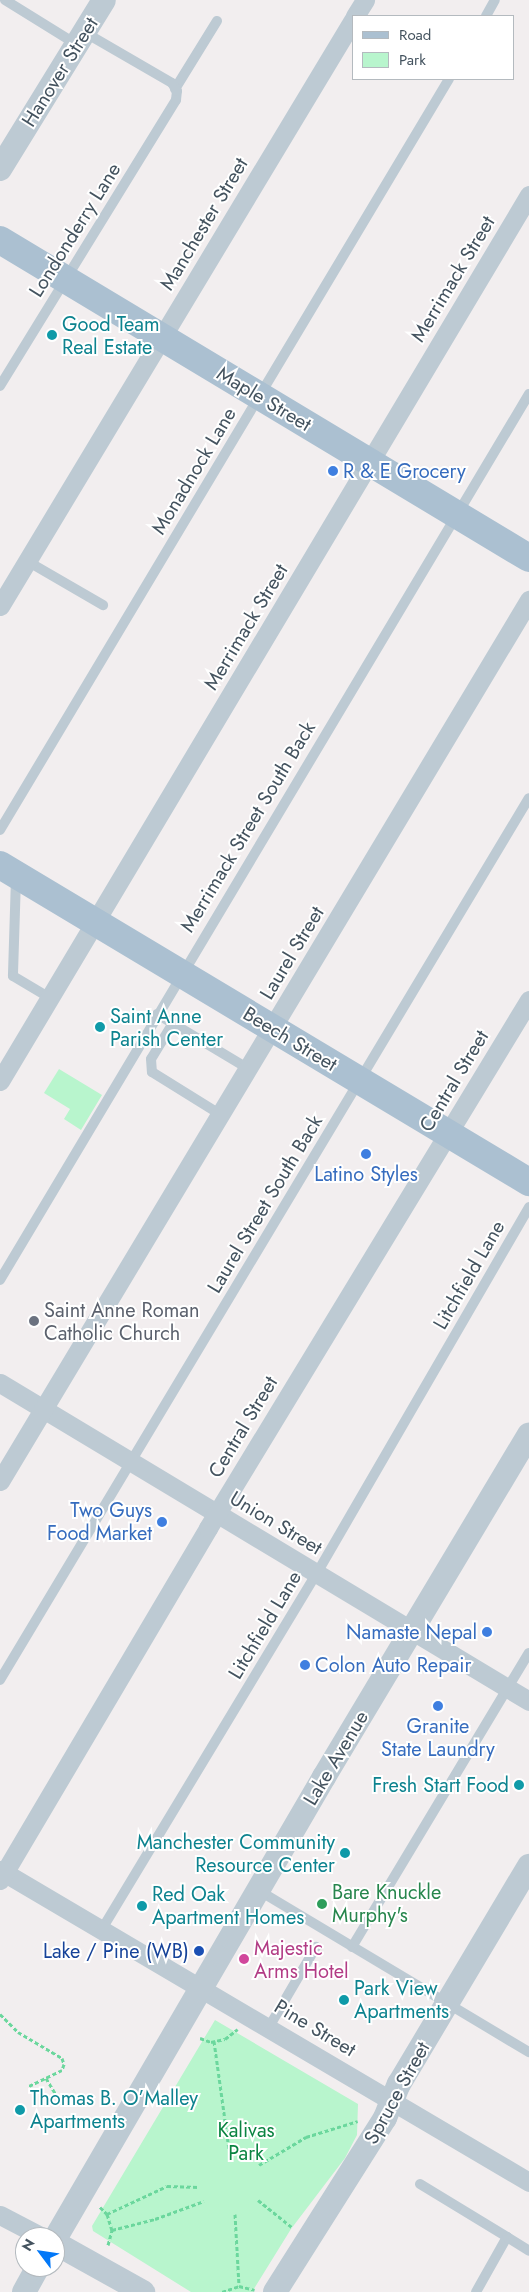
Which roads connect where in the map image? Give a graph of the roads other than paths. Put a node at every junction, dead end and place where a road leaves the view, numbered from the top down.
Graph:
1 (5, 0) edge
2 (104, 0) edge
3 (365, 0) edge
4 (495, 0) edge
5 (356, 15) edge
6 (487, 15) edge
7 (217, 21) dead end
8 (352, 22) edge
9 (80, 38) junction
10 (447, 80) edge
11 (176, 90) junction
12 (0, 169) edge
13 (528, 200) edge
14 (0, 240) edge
15 (64, 279) junction
16 (162, 338) junction
17 (0, 386) edge
18 (529, 394) edge
19 (260, 396) junction
20 (370, 463) junction
21 (456, 515) junction
22 (529, 558) edge
23 (27, 561) junction
24 (529, 600) edge
25 (0, 606) edge
26 (103, 606) dead end
27 (529, 798) edge
28 (0, 830) edge
29 (8, 869) edge
30 (95, 922) junction
31 (181, 973) junction
32 (50, 998) junction
33 (529, 1000) edge
34 (157, 1014) junction
35 (173, 1023) junction
36 (274, 1029) junction
37 (249, 1069) junction
38 (0, 1081) edge
39 (360, 1081) junction
40 (221, 1115) junction
41 (449, 1134) junction
42 (529, 1182) edge
43 (529, 1207) edge
44 (0, 1280) edge
45 (0, 1383) edge
46 (44, 1409) junction
47 (529, 1435) edge
48 (130, 1461) junction
49 (0, 1481) edge
50 (217, 1514) junction
51 (317, 1573) junction
52 (411, 1630) junction
53 (529, 1653) edge
54 (0, 1680) edge
55 (508, 1688) junction
56 (529, 1701) edge
57 (529, 1866) edge
58 (2, 1875) edge
59 (258, 1890) junction
60 (102, 1929) junction
61 (352, 1946) junction
62 (316, 1947) dead end
63 (201, 1987) junction
64 (448, 2004) junction
65 (269, 2027) junction
66 (529, 2052) edge
67 (393, 2101) junction
68 (529, 2182) edge
69 (420, 2184) dead end
70 (0, 2215) edge
71 (23, 2227) edge
72 (62, 2227) edge
73 (507, 2237) junction
74 (65, 2249) edge
75 (529, 2251) edge
76 (32, 2277) edge
77 (265, 2291) edge
78 (24, 2292) edge
79 (143, 2292) edge
80 (476, 2292) edge

1 - 9 lane
2 - 9 street, Hanover Street
3 - 5 street
4 - 6 lane
7 - 11 lane, Londonderry Lane
8 - 16 street, Manchester Street
9 - 11 lane
9 - 12 street, Hanover Street
10 - 19 lane, Monadnock Lane
11 - 15 lane, Londonderry Lane
13 - 20 street, Merrimack Street
14 - 15 main road, Maple Street
15 - 16 main road, Maple Street
15 - 17 lane, Londonderry Lane
16 - 19 main road, Maple Street
16 - 23 street, Manchester Street
18 - 21 lane, Merrimack Street South Back
19 - 20 main road, Maple Street
19 - 28 lane, Monadnock Lane
20 - 21 main road, Maple Street
20 - 30 street, Merrimack Street
21 - 22 main road, Maple Street
21 - 31 lane, Merrimack Street South Back
23 - 25 street, Manchester Street
23 - 26 lane
24 - 36 street, Laurel Street
27 - 39 lane, Laurel Street South Back
29 - 30 main road, Beech Street
29 - 32 lane
30 - 31 main road, Beech Street
30 - 32 street, Merrimack Street
31 - 34 lane, Merrimack Street South Back
31 - 36 main road, Beech Street
32 - 38 street, Merrimack Street
33 - 41 street, Central Street
34 - 35 lane
34 - 44 lane, Merrimack Street South Back
35 - 37 lane
35 - 40 lane
36 - 37 street, Laurel Street
36 - 39 main road, Beech Street
37 - 40 street, Laurel Street
39 - 41 main road, Beech Street
39 - 48 lane, Laurel Street South Back
40 - 46 street, Laurel Street
41 - 42 main road, Beech Street
41 - 50 street, Central Street
43 - 51 lane, Litchfield Lane
45 - 46 street, Union Street
46 - 48 street, Union Street
46 - 49 street, Laurel Street
47 - 52 street, Lake Avenue
48 - 50 street, Union Street
48 - 54 lane, Laurel Street South Back
50 - 51 street, Union Street
50 - 58 street, Central Street
51 - 52 street, Union Street
51 - 60 lane, Litchfield Lane
52 - 55 street, Union Street
52 - 59 street, Lake Avenue
53 - 55 lane
55 - 56 street, Union Street
55 - 61 lane
57 - 64 street, Spruce Street
58 - 60 street, Pine Street
59 - 61 lane
59 - 63 street, Lake Avenue
60 - 63 street, Pine Street
61 - 64 lane
62 - 65 lane
63 - 65 street, Pine Street
63 - 72 street, Lake Avenue
64 - 66 lane
64 - 67 street, Spruce Street
65 - 67 street, Pine Street
67 - 68 street, Pine Street
67 - 77 street, Spruce Street
69 - 73 lane
70 - 71 street
73 - 75 lane
73 - 80 lane
74 - 79 street
76 - 78 street

